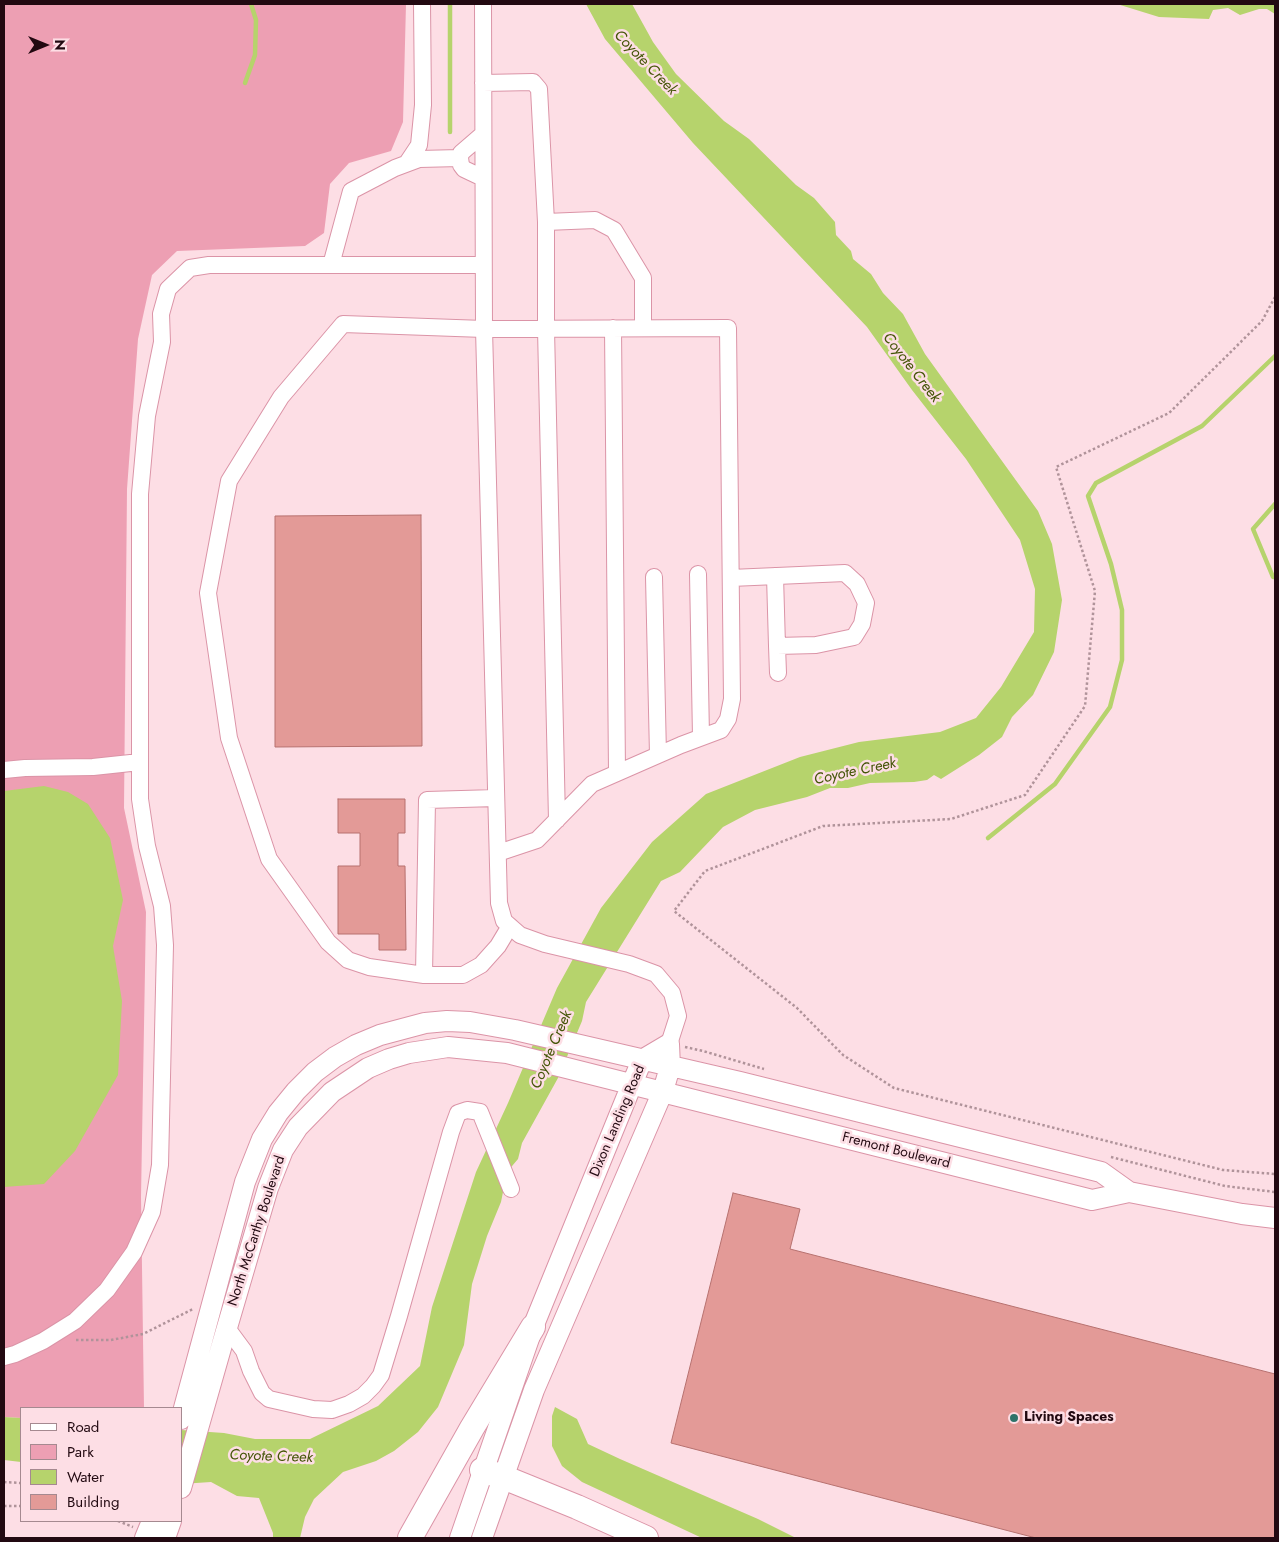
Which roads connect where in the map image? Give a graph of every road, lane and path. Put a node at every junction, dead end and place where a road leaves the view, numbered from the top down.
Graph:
1 (422, 4) edge
2 (483, 4) edge
3 (483, 83) junction
4 (483, 134) junction
5 (460, 158) junction
6 (407, 163) junction
7 (483, 178) junction
8 (546, 222) junction
9 (331, 265) junction
10 (483, 265) junction
11 (1275, 297) edge
12 (612, 328) junction
13 (643, 328) junction
14 (484, 329) junction
15 (546, 329) junction
16 (698, 574) dead end
17 (775, 576) junction
18 (654, 577) dead end
19 (731, 578) junction
20 (777, 646) junction
21 (778, 673) dead end
22 (702, 737) junction
23 (658, 755) junction
24 (140, 762) junction
25 (4, 770) edge
26 (617, 773) junction
27 (496, 798) junction
28 (557, 820) junction
29 (498, 853) junction
30 (510, 926) junction
31 (424, 975) junction
32 (669, 1044) junction
33 (642, 1060) junction
34 (670, 1067) junction
35 (632, 1084) junction
36 (663, 1091) junction
37 (254, 1156) junction
38 (276, 1166) junction
39 (1275, 1174) edge
40 (511, 1189) dead end
41 (1129, 1192) junction
42 (1275, 1218) edge
43 (212, 1307) junction
44 (533, 1327) junction
45 (226, 1328) junction
46 (71, 1340) dead end
47 (4, 1357) edge
48 (182, 1415) edge
49 (493, 1473) junction
50 (4, 1482) edge
51 (20, 1483) edge
52 (182, 1484) edge
53 (4, 1506) edge
54 (20, 1506) edge
55 (121, 1522) edge
56 (172, 1522) edge
57 (145, 1530) edge
58 (165, 1538) edge
59 (410, 1538) edge
60 (460, 1538) edge
61 (482, 1538) edge
62 (646, 1538) edge

1 - 6 lane
2 - 3 lane
3 - 4 lane
3 - 8 lane
4 - 5 lane
4 - 7 lane
5 - 6 lane
5 - 7 lane
6 - 9 lane
7 - 10 lane
8 - 13 lane
8 - 15 lane
9 - 10 lane
9 - 24 lane
10 - 14 lane
11 - 39 path
12 - 13 lane
12 - 15 lane
12 - 26 lane
13 - 19 lane
14 - 15 lane
14 - 27 lane
14 - 31 lane
15 - 28 lane
16 - 22 lane
17 - 19 lane
17 - 20 lane
17 - 20 lane
18 - 23 lane
19 - 22 lane
20 - 21 lane
22 - 23 lane
23 - 26 lane
24 - 25 lane
24 - 47 lane
26 - 28 lane
27 - 29 lane
27 - 31 lane
28 - 29 lane
29 - 30 lane
30 - 31 lane
30 - 32 lane
32 - 33 main road, Dixon Landing Road
32 - 34 main road, Dixon Landing Road
33 - 34 main road, North McCarthy Boulevard
33 - 35 main road, Dixon Landing Road
33 - 37 main road, North McCarthy Boulevard
34 - 36 main road, Dixon Landing Road
34 - 41 main road, Fremont Boulevard
35 - 36 main road, North McCarthy Boulevard
35 - 38 main road, North McCarthy Boulevard
35 - 44 main road, Dixon Landing Road
36 - 41 main road, Fremont Boulevard
36 - 49 main road, Dixon Landing Road
37 - 38 main road
37 - 43 main road, North McCarthy Boulevard
38 - 45 main road, North McCarthy Boulevard
40 - 45 lane
41 - 42 main road, Fremont Boulevard
43 - 46 path
43 - 48 main road, North McCarthy Boulevard
44 - 49 main road, Dixon Landing Road
44 - 59 highway
45 - 52 main road, North McCarthy Boulevard
49 - 60 main road, Dixon Landing Road
49 - 61 main road, Dixon Landing Road
49 - 62 highway
50 - 51 path
53 - 54 path
55 - 57 path
56 - 58 main road

